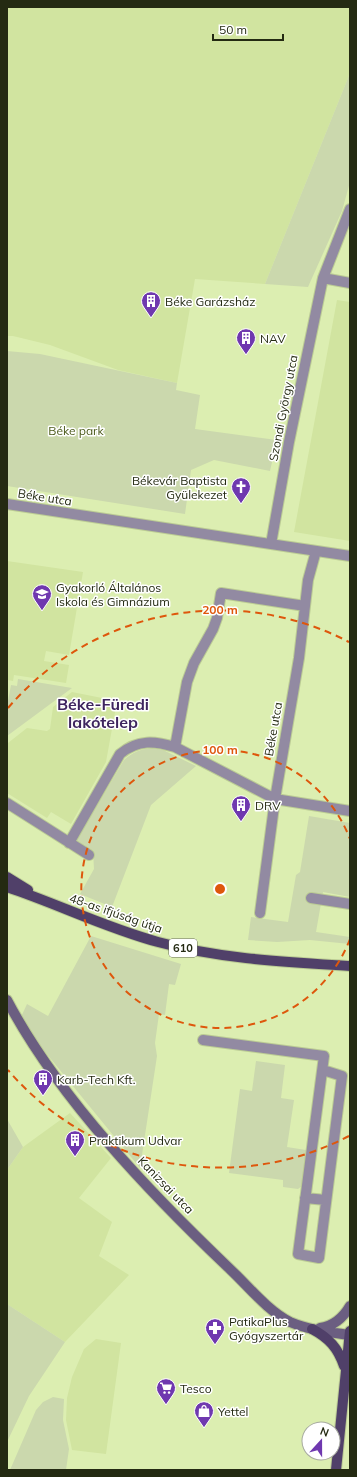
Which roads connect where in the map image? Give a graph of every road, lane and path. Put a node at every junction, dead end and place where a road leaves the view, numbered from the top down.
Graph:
1 (350, 209) edge
2 (322, 278) junction
3 (350, 283) edge
4 (7, 504) edge
5 (271, 544) junction
6 (316, 551) junction
7 (350, 556) edge
8 (305, 606) junction
9 (175, 747) junction
10 (275, 799) junction
11 (7, 803) edge
12 (350, 811) edge
13 (69, 843) junction
14 (89, 855) dead end
15 (7, 877) edge
16 (7, 887) edge
17 (311, 898) dead end
18 (350, 904) edge
19 (62, 908) junction
20 (260, 913) dead end
21 (350, 962) edge
22 (339, 965) junction
23 (350, 966) edge
24 (350, 969) edge
25 (7, 1000) edge
26 (203, 1040) dead end
27 (323, 1070) junction
28 (305, 1198) junction
29 (326, 1200) junction
30 (350, 1306) edge
31 (312, 1329) junction
32 (350, 1334) edge
33 (346, 1370) junction
34 (336, 1470) edge

1 - 2 street, Szondi György utca
2 - 3 street
2 - 5 street, Szondi György utca
4 - 5 street, Béke utca
5 - 6 street, Béke utca
6 - 7 street, Béke utca
6 - 8 street, Béke utca
8 - 9 street
8 - 10 street, Béke utca
9 - 10 street
9 - 13 street
10 - 12 street
10 - 20 street, Béke utca
11 - 13 street
13 - 14 street
15 - 19 main road
16 - 19 main road, 48-as ifjúság útja / 610
17 - 18 street
19 - 22 main road, 48-as ifjúság útja / 610
21 - 22 main road
22 - 23 main road, 610
22 - 24 main road
25 - 31 street, Kanizsai utca
26 - 27 street
27 - 28 street
27 - 29 street
28 - 29 street
28 - 29 street
30 - 31 street
31 - 32 street, Kanizsai utca
31 - 33 main road
32 - 33 main road
33 - 34 main road

